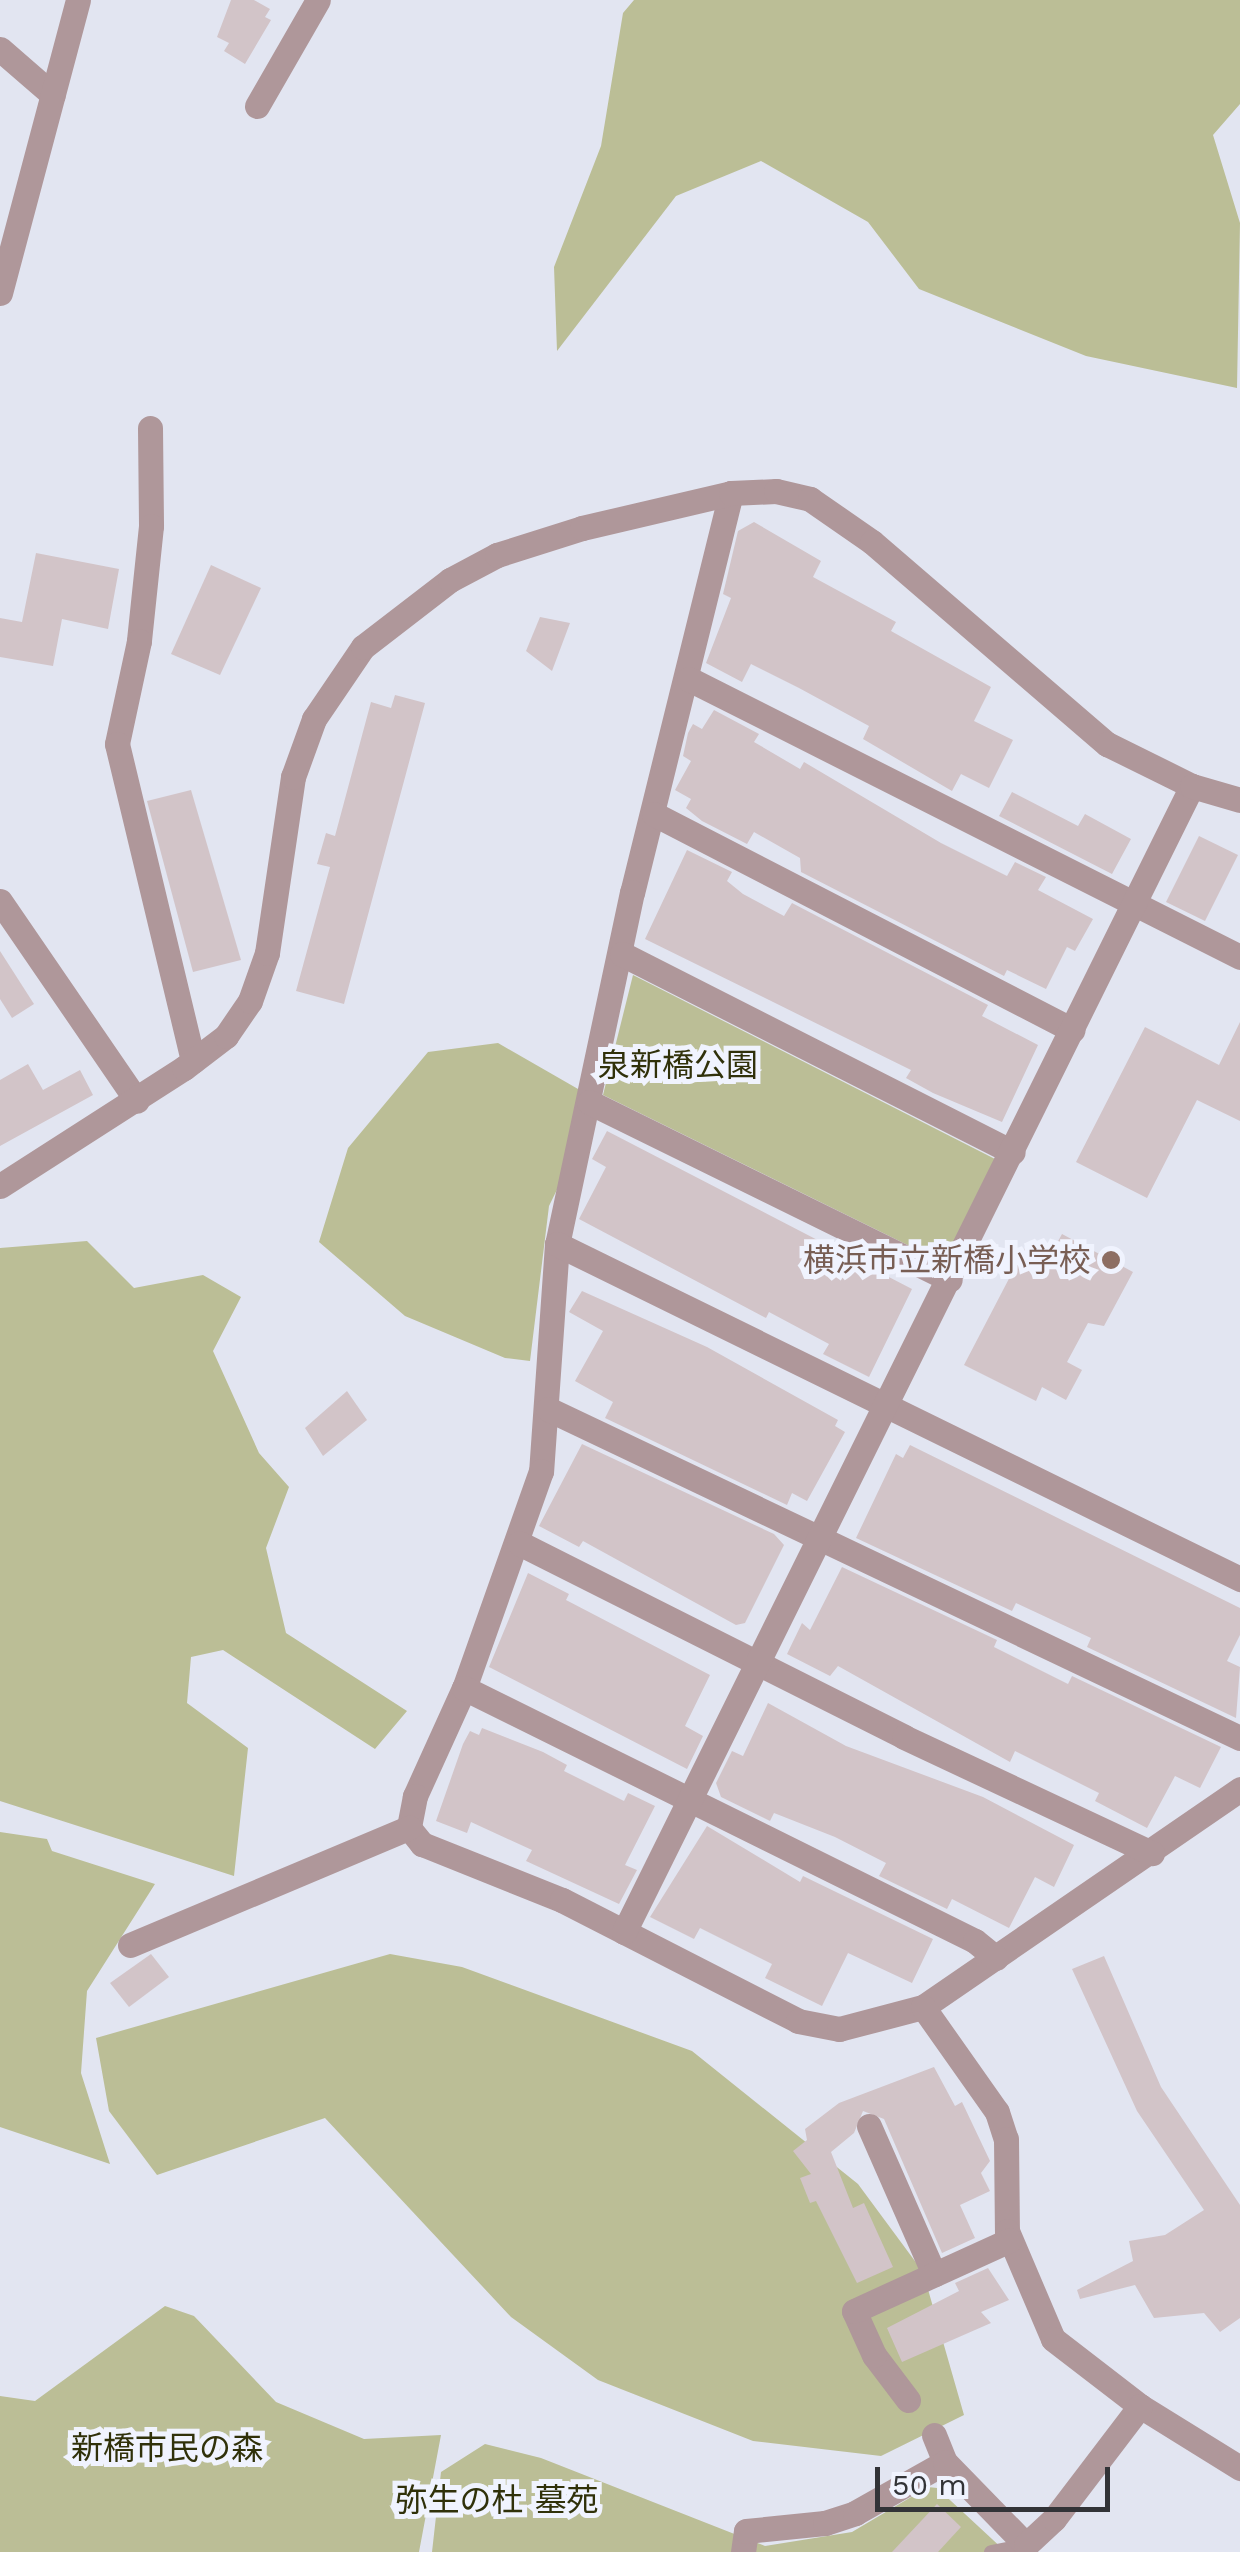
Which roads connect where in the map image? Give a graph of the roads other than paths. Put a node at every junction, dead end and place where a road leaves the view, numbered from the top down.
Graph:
1 (78, 0) edge
2 (318, 0) edge
3 (0, 49) edge
4 (52, 95) junction
5 (257, 106) dead end
6 (0, 293) edge
7 (150, 428) dead end
8 (731, 492) junction
9 (689, 679) junction
10 (1192, 786) junction
11 (1240, 800) edge
12 (654, 814) junction
13 (0, 901) edge
14 (1134, 904) junction
15 (622, 954) junction
16 (1240, 957) edge
17 (1072, 1030) junction
18 (193, 1061) junction
19 (137, 1101) junction
20 (589, 1102) junction
21 (1013, 1152) junction
22 (0, 1186) edge
23 (557, 1244) junction
24 (950, 1280) junction
25 (888, 1406) junction
26 (548, 1409) junction
27 (822, 1538) junction
28 (519, 1542) junction
29 (1240, 1579) edge
30 (759, 1664) junction
31 (464, 1688) junction
32 (1240, 1738) edge
33 (1240, 1788) edge
34 (690, 1799) junction
35 (409, 1828) junction
36 (1152, 1853) junction
37 (624, 1932) junction
38 (130, 1946) dead end
39 (996, 1958) junction
40 (923, 2007) junction
41 (869, 2126) dead end
42 (1010, 2240) junction
43 (934, 2274) junction
44 (908, 2400) dead end
45 (1140, 2406) junction
46 (934, 2435) dead end
47 (944, 2462) junction
48 (1240, 2468) edge
49 (1026, 2545) junction
50 (743, 2552) edge
51 (991, 2552) edge

1 - 4 street
2 - 5 street
3 - 4 street
4 - 6 street
7 - 18 street
8 - 9 street
8 - 10 street
8 - 18 street
9 - 12 street
9 - 14 street
10 - 11 street
10 - 14 street
12 - 15 street
12 - 17 street
13 - 19 street
14 - 16 street
14 - 17 street
15 - 20 street
15 - 21 street
17 - 21 street
18 - 19 street
19 - 22 street
20 - 23 street
20 - 24 street
21 - 24 street
23 - 25 street
23 - 26 street
24 - 25 street
25 - 27 street
25 - 29 street
26 - 27 street
26 - 28 street
27 - 30 street
27 - 32 street
28 - 30 street
28 - 31 street
30 - 34 street
30 - 36 street
31 - 34 street
31 - 35 street
33 - 36 street
34 - 37 street
34 - 39 street
35 - 37 street
35 - 38 street
36 - 39 street
37 - 40 street
39 - 40 street
40 - 42 street
41 - 43 street
42 - 43 street
42 - 45 street
43 - 44 street
45 - 48 street
45 - 49 street
46 - 47 street
47 - 49 street
47 - 50 street
49 - 51 lane

